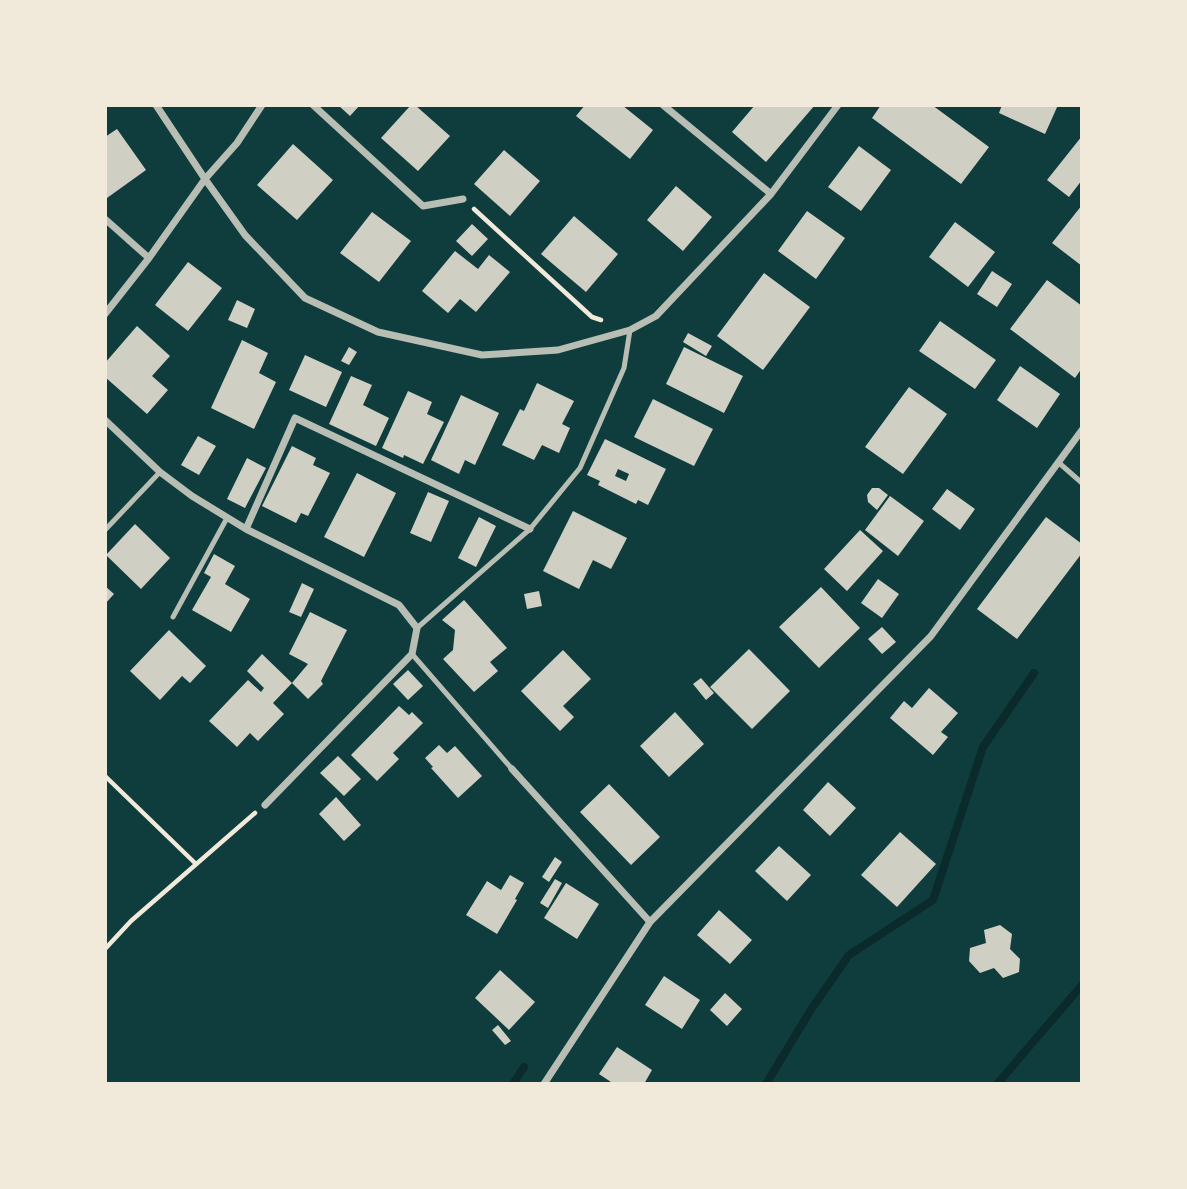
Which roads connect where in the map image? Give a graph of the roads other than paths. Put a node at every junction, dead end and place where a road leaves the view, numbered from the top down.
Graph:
1 (156, 105) edge
2 (262, 105) edge
3 (313, 105) edge
4 (663, 105) edge
5 (838, 105) edge
6 (205, 179) junction
7 (771, 194) junction
8 (463, 199) road end
9 (105, 219) edge
10 (149, 258) junction
11 (105, 314) edge
12 (630, 330) junction
13 (105, 420) edge
14 (1082, 430) edge
15 (1058, 462) junction
16 (160, 472) junction
17 (1082, 483) edge
18 (227, 518) junction
19 (246, 529) junction
20 (530, 529) junction
21 (105, 530) edge
22 (173, 617) dead end
23 (416, 628) junction
24 (412, 654) junction
25 (512, 769) joint
26 (265, 805) road end
27 (650, 922) junction
28 (544, 1084) edge

1 - 6 street
2 - 6 street
3 - 8 street
4 - 7 street
5 - 7 street
6 - 10 street
6 - 12 street
7 - 12 street
9 - 10 street
10 - 11 street
12 - 20 lane
13 - 16 street
14 - 15 street
15 - 17 lane
15 - 27 street
16 - 18 street
16 - 21 lane
18 - 19 street
18 - 22 lane
19 - 20 street
19 - 23 street
20 - 23 lane
23 - 24 street
24 - 25 lane
24 - 26 street
25 - 27 street
27 - 28 street

